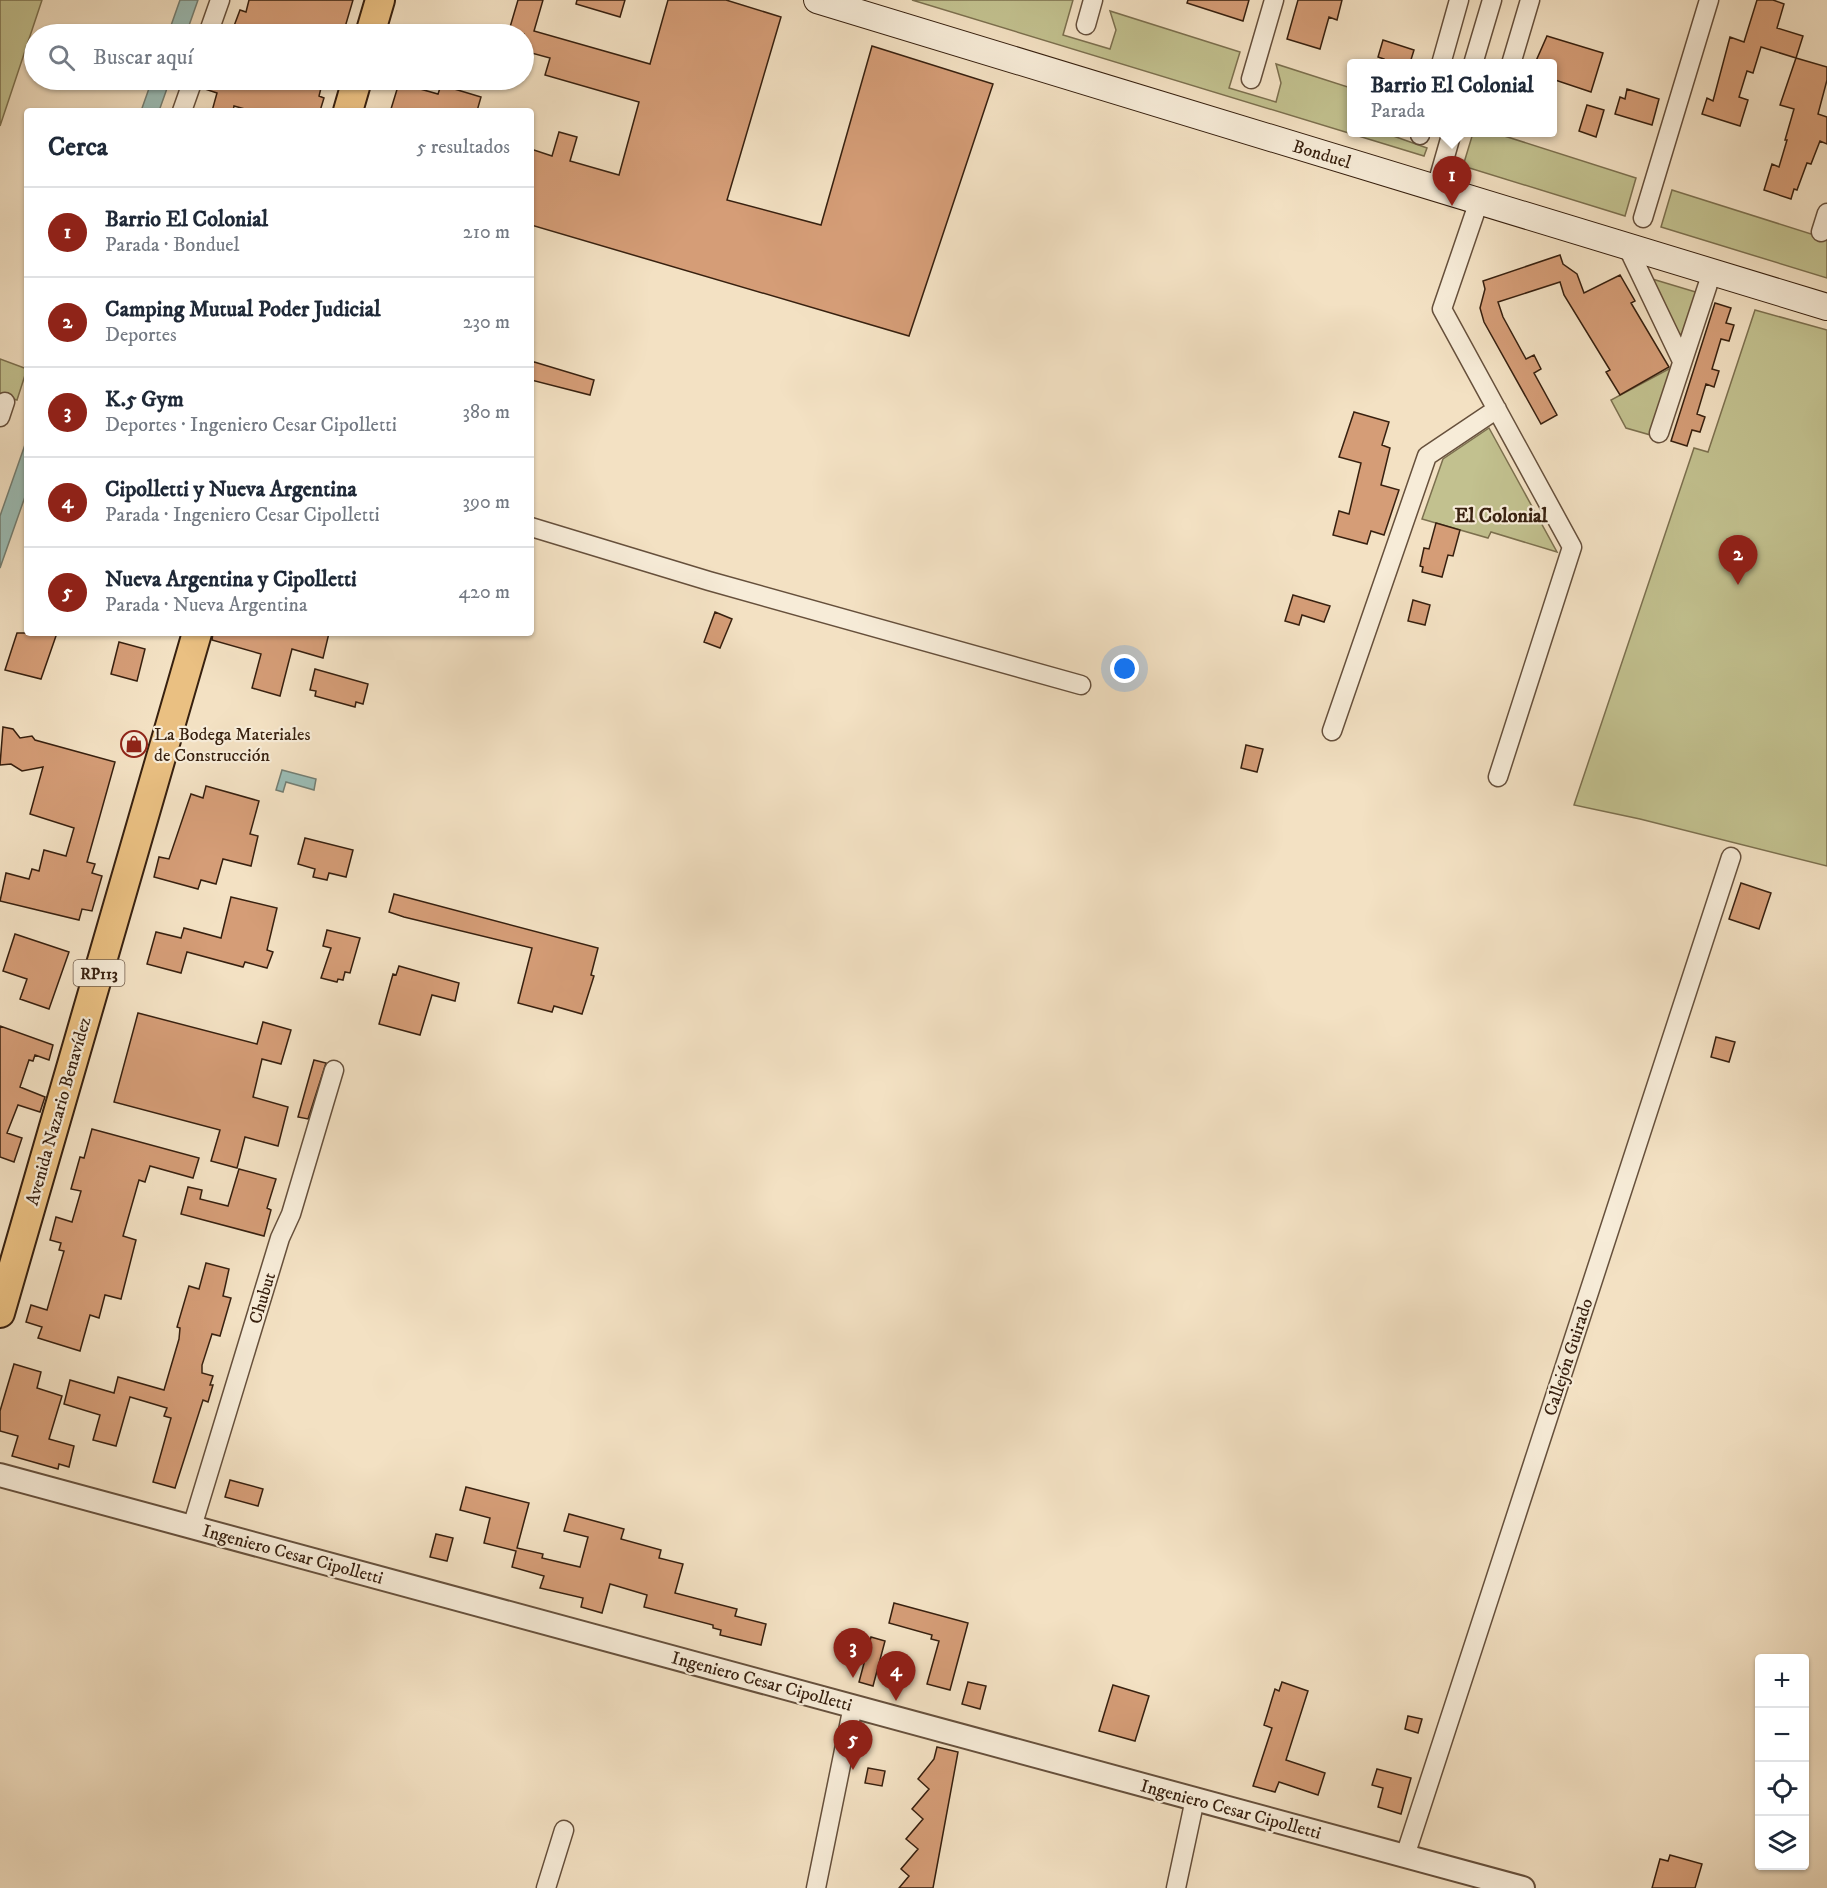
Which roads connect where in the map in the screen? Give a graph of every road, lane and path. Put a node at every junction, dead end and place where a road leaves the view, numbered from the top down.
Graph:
1 (220, 0) edge
2 (380, 0) edge
3 (817, 0) edge
4 (1093, 0) edge
5 (1274, 0) edge
6 (1459, 0) edge
7 (1491, 0) edge
8 (1530, 0) edge
9 (1709, 0) edge
10 (212, 24) edge
11 (373, 24) edge
12 (1086, 25) dead end
13 (1442, 59) edge
14 (1474, 59) edge
15 (1512, 59) edge
16 (1251, 79) dead end
17 (189, 90) edge
18 (354, 90) edge
19 (183, 108) edge
20 (349, 108) edge
21 (1451, 137) edge
22 (1436, 188) junction
23 (1479, 201) junction
24 (1827, 213) edge
25 (1643, 218) dead end
26 (1821, 232) dead end
27 (1627, 246) junction
28 (1712, 272) junction
29 (1827, 307) edge
30 (1682, 361) junction
31 (1497, 409) junction
32 (1659, 433) dead end
33 (534, 528) edge
34 (196, 636) edge
35 (1081, 686) dead end
36 (1332, 732) dead end
37 (1498, 777) dead end
38 (1731, 857) dead end
39 (334, 1070) dead end
40 (0, 1313) edge
41 (0, 1475) edge
42 (192, 1527) junction
43 (853, 1706) junction
44 (1195, 1799) junction
45 (564, 1830) dead end
46 (1406, 1856) junction
47 (1494, 1884) edge
48 (546, 1888) edge
49 (816, 1888) edge
50 (1176, 1888) edge
51 (1523, 1888) edge

1 - 10 street
2 - 11 main road
3 - 22 main road, Bonduel
4 - 12 street
5 - 16 street
6 - 13 street
7 - 14 street
8 - 15 street
9 - 25 street
17 - 19 street
18 - 20 main road
21 - 22 street
22 - 23 main road, Bonduel
23 - 27 main road, Bonduel
23 - 31 street
24 - 26 street
27 - 28 main road, Bonduel
27 - 30 street
28 - 29 main road, Bonduel
28 - 30 street
30 - 32 street
31 - 36 street
31 - 37 street
33 - 35 street
34 - 40 main road, Avenida Nazario Benavídez / RP113
38 - 46 street, Callejón Guirado
39 - 42 street, Chubut
41 - 42 street, Ingeniero Cesar Cipolletti
42 - 43 street, Ingeniero Cesar Cipolletti
43 - 44 street, Ingeniero Cesar Cipolletti
43 - 49 street
44 - 46 street, Ingeniero Cesar Cipolletti
44 - 50 street
45 - 48 street
46 - 47 street, Ingeniero Cesar Cipolletti
47 - 51 street, Ingeniero Cesar Cipolletti

